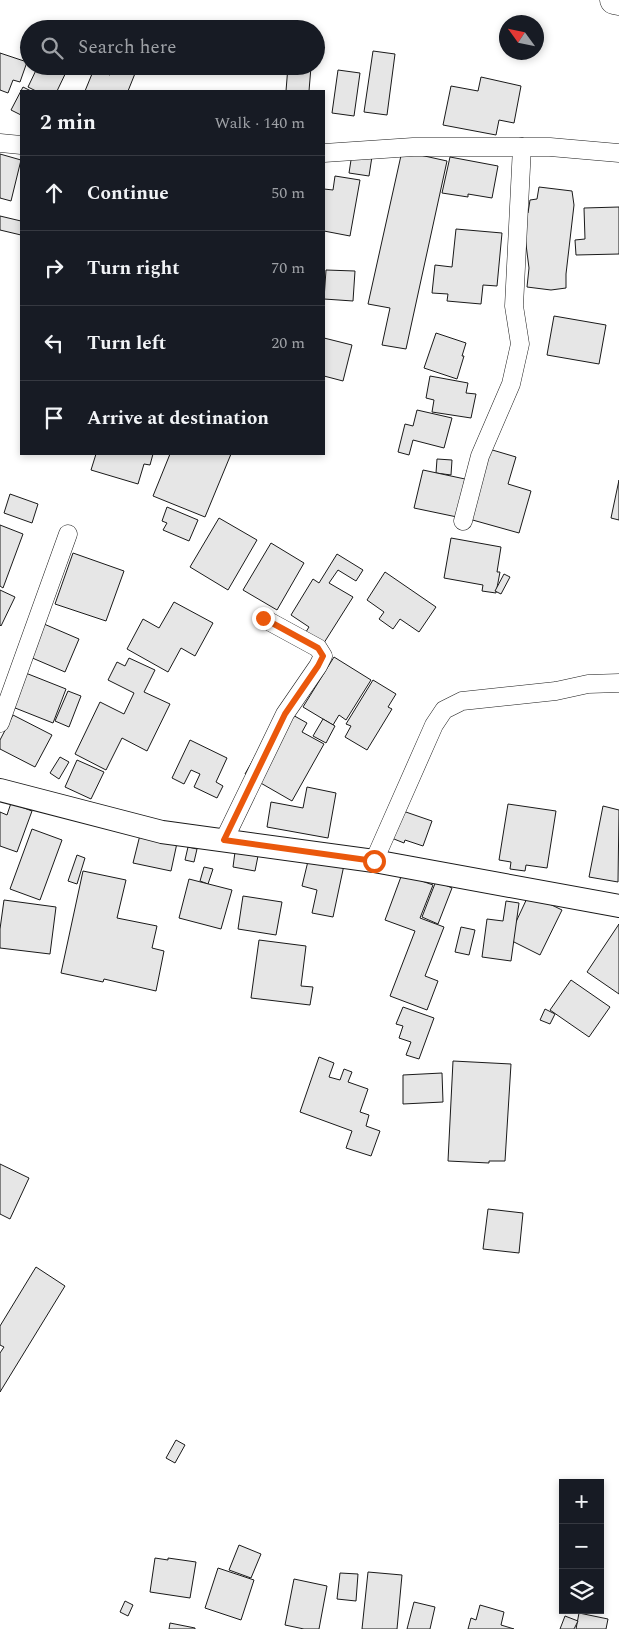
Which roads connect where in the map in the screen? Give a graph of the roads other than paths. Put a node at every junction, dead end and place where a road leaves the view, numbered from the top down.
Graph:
1 (614, 0) edge
2 (619, 1) edge
3 (0, 143) edge
4 (20, 145) edge
5 (522, 147) junction
6 (325, 153) edge
7 (619, 153) edge
8 (463, 521) dead end
9 (68, 534) dead end
10 (263, 618) dead end
11 (619, 683) edge
12 (0, 723) edge
13 (0, 790) edge
14 (224, 840) junction
15 (374, 861) junction
16 (619, 906) edge

1 - 2 highway
3 - 4 street
5 - 6 street
5 - 7 street
5 - 8 street
9 - 12 street
10 - 14 street
11 - 15 street
13 - 14 street
14 - 15 street
15 - 16 street

